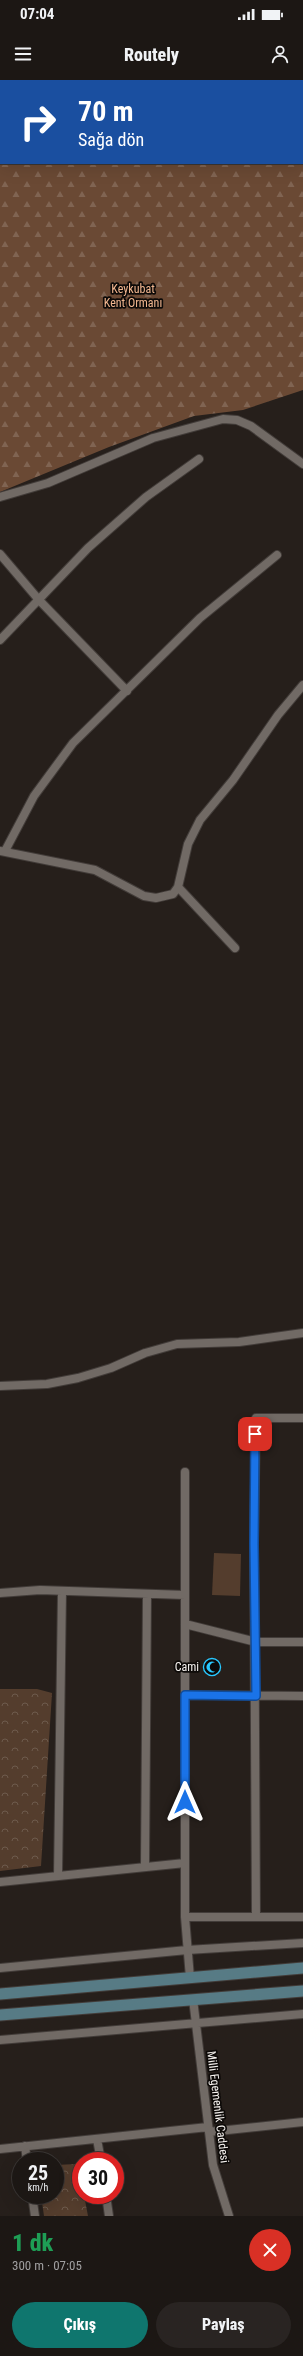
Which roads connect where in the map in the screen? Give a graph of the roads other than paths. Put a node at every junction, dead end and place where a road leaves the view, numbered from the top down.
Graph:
1 (199, 459) dead end
2 (303, 464) edge
3 (0, 497) edge
4 (0, 554) edge
5 (277, 555) dead end
6 (39, 600) junction
7 (0, 640) edge
8 (303, 685) edge
9 (127, 691) junction
10 (3, 851) edge
11 (178, 887) junction
12 (235, 948) dead end
13 (303, 1333) edge
14 (0, 1386) edge
15 (303, 1418) edge
16 (185, 1472) dead end
17 (62, 1590) junction
18 (0, 1593) edge
19 (148, 1594) junction
20 (185, 1595) junction
21 (185, 1624) junction
22 (256, 1642) junction
23 (303, 1642) edge
24 (185, 1695) junction
25 (256, 1696) junction
26 (303, 1696) edge
27 (185, 1863) junction
28 (145, 1867) junction
29 (58, 1876) junction
30 (0, 1882) edge
31 (185, 1917) junction
32 (256, 1917) junction
33 (303, 1917) edge
34 (303, 1943) edge
35 (188, 1950) junction
36 (0, 1968) edge
37 (303, 1968) edge
38 (190, 1978) junction
39 (303, 1991) edge
40 (0, 1994) edge
41 (193, 1999) junction
42 (303, 2014) edge
43 (0, 2015) edge
44 (196, 2024) junction
45 (0, 2040) edge
46 (303, 2122) edge
47 (209, 2129) junction
48 (98, 2139) junction
49 (25, 2146) junction
50 (0, 2149) edge
51 (26, 2152) edge
52 (100, 2152) edge
53 (33, 2204) edge
54 (107, 2204) edge
55 (35, 2216) edge
56 (109, 2216) edge
57 (229, 2216) edge

1 - 6 street
2 - 3 street
4 - 6 street
5 - 9 street
6 - 7 street
6 - 9 street
8 - 11 street
9 - 10 street
10 - 11 street
11 - 12 street
13 - 14 street
15 - 22 street
16 - 20 street
17 - 18 street
17 - 19 street
17 - 29 street
19 - 20 street
19 - 28 street
20 - 21 street
21 - 22 street
21 - 24 street
22 - 23 street
22 - 25 street
24 - 25 street
24 - 27 street
25 - 26 street
25 - 32 street
27 - 28 street
27 - 31 street
28 - 29 street
29 - 30 street
31 - 32 street
31 - 35 street
32 - 33 street
34 - 35 street
35 - 36 street
35 - 38 street
37 - 38 street
38 - 40 street
39 - 41 street
41 - 43 street
41 - 44 street, Milli Egemenlik Caddesi
42 - 44 street
44 - 45 street
44 - 47 street, Milli Egemenlik Caddesi
46 - 47 street
47 - 48 street
47 - 57 street, Milli Egemenlik Caddesi
48 - 49 street
48 - 52 street
49 - 50 street
49 - 51 street
53 - 55 street
54 - 56 street

